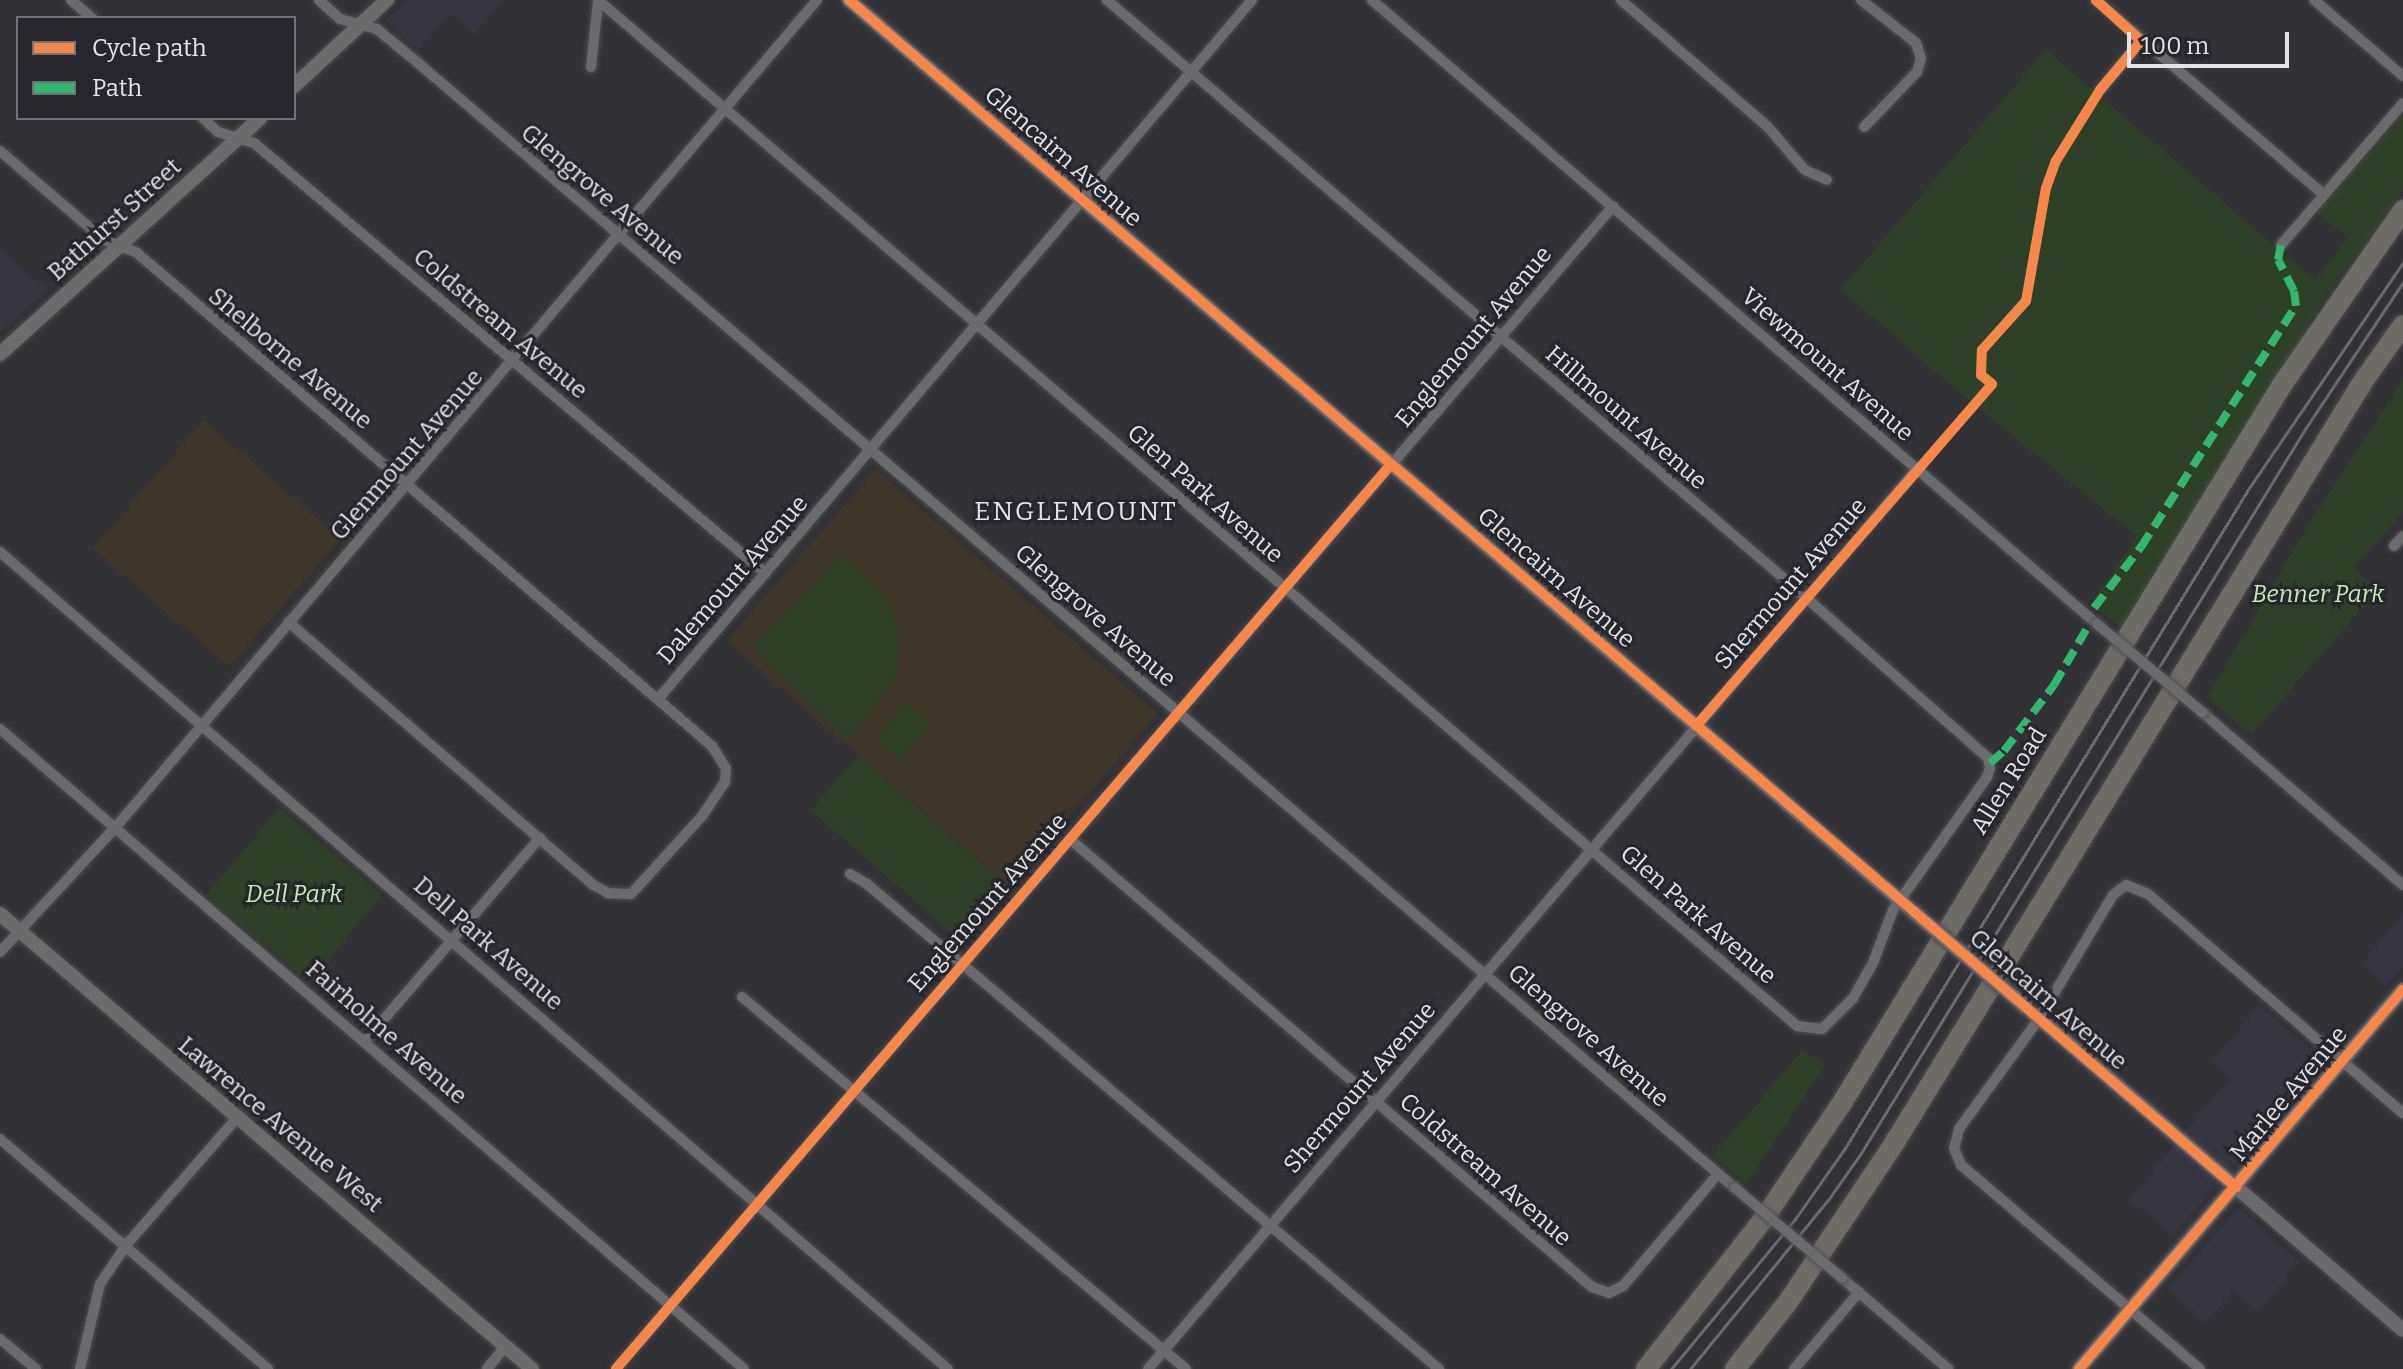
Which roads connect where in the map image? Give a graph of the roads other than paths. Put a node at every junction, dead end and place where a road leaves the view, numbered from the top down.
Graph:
1 (71, 0) edge
2 (319, 0) edge
3 (387, 0) edge
4 (598, 0) edge
5 (817, 0) edge
6 (849, 0) edge
7 (1107, 0) edge
8 (1252, 0) edge
9 (1372, 0) edge
10 (1621, 0) edge
11 (1861, 0) edge
12 (2096, 0) edge
13 (2314, 0) edge
14 (90, 16) edge
15 (360, 25) junction
16 (2141, 41) junction
17 (591, 67) dead end
18 (1190, 71) junction
19 (2403, 76) edge
20 (296, 84) edge
21 (2100, 90) dead end
22 (2403, 103) edge
23 (726, 110) junction
24 (205, 120) edge
25 (258, 120) edge
26 (1864, 127) dead end
27 (239, 137) junction
28 (0, 151) edge
29 (1827, 180) dead end
30 (2323, 194) junction
31 (1083, 200) junction
32 (1613, 206) junction
33 (2403, 210) edge
34 (620, 236) junction
35 (2281, 245) dead end
36 (120, 246) junction
37 (2403, 325) edge
38 (979, 326) junction
39 (1499, 336) junction
40 (1, 351) edge
41 (514, 362) junction
42 (871, 451) junction
43 (1391, 464) junction
44 (1917, 469) junction
45 (406, 484) junction
46 (2403, 536) edge
47 (2394, 546) dead end
48 (0, 552) edge
49 (765, 573) junction
50 (1284, 587) junction
51 (1805, 597) junction
52 (289, 622) junction
53 (658, 699) junction
54 (1177, 713) junction
55 (201, 723) junction
56 (1696, 726) junction
57 (0, 729) edge
58 (115, 828) junction
59 (540, 838) junction
60 (1070, 839) junction
61 (1590, 849) junction
62 (850, 874) dead end
63 (2403, 885) edge
64 (1900, 900) junction
65 (0, 914) edge
66 (19, 930) junction
67 (453, 940) junction
68 (0, 952) edge
69 (960, 964) junction
70 (1485, 973) junction
71 (2403, 990) edge
72 (742, 997) dead end
73 (2039, 1019) junction
74 (366, 1040) junction
75 (2343, 1060) junction
76 (855, 1088) junction
77 (1375, 1101) junction
78 (2403, 1113) edge
79 (237, 1118) junction
80 (0, 1139) edge
81 (1718, 1174) junction
82 (2236, 1187) junction
83 (756, 1203) junction
84 (1269, 1226) junction
85 (127, 1244) junction
86 (1859, 1292) junction
87 (672, 1307) junction
88 (2130, 1309) junction
89 (2403, 1330) edge
90 (0, 1339) edge
91 (505, 1347) junction
92 (1165, 1349) junction
93 (36, 1369) edge
94 (80, 1369) edge
95 (268, 1369) edge
96 (487, 1369) edge
97 (532, 1369) edge
98 (616, 1369) edge
99 (744, 1369) edge
100 (948, 1369) edge
101 (1148, 1369) edge
102 (1186, 1369) edge
103 (1439, 1369) edge
104 (1646, 1369) edge
105 (1735, 1369) edge
106 (1794, 1369) edge
107 (1948, 1369) edge
108 (2079, 1369) edge
109 (2200, 1369) edge

1 - 14 street
2 - 15 street, Glengrove Avenue
3 - 15 main road
4 - 17 street
4 - 23 street, Glen Park Avenue
5 - 23 street, Glenmount Avenue
6 - 31 street, Glencairn Avenue
7 - 18 street, Hillmount Avenue
8 - 18 street, Dalemount Avenue
9 - 32 street, Viewmount Avenue
10 - 29 street
11 - 26 street
12 - 16 street
13 - 19 street
15 - 20 main road
15 - 34 street, Glengrove Avenue
16 - 21 street
16 - 30 street
18 - 31 street, Dalemount Avenue
18 - 39 street, Hillmount Avenue
22 - 30 street
23 - 34 street, Glenmount Avenue
23 - 38 street, Glen Park Avenue
24 - 27 street, Coldstream Avenue
25 - 27 main road, Bathurst Street
27 - 36 main road, Bathurst Street
27 - 41 street, Coldstream Avenue
28 - 36 street, Shelborne Avenue
30 - 35 street
31 - 38 street, Dalemount Avenue
31 - 43 street, Glencairn Avenue
32 - 39 street, Englemount Avenue
32 - 44 street, Viewmount Avenue
33 - 104 highway, Allen Road
34 - 41 street, Glenmount Avenue
34 - 42 street, Glengrove Avenue
36 - 40 main road, Bathurst Street
36 - 45 street, Shelborne Avenue
37 - 105 highway
38 - 42 street, Dalemount Avenue
38 - 50 street, Glen Park Avenue
39 - 43 street, Englemount Avenue
39 - 51 street, Hillmount Avenue
41 - 45 street, Glenmount Avenue
41 - 49 street, Coldstream Avenue
42 - 49 street, Dalemount Avenue
42 - 54 street, Glengrove Avenue
43 - 50 street, Englemount Avenue
43 - 56 street, Glencairn Avenue
44 - 51 street, Shermount Avenue
44 - 63 street, Viewmount Avenue, bridge
45 - 52 street, Glenmount Avenue
45 - 53 street, Shelborne Avenue
46 - 47 street
48 - 55 street, Dell Park Avenue
49 - 53 street, Dalemount Avenue
50 - 54 street, Englemount Avenue
50 - 61 street, Glen Park Avenue
51 - 56 street, Shermount Avenue
51 - 64 street, Hillmount Avenue
52 - 55 street, Glenmount Avenue
52 - 59 street
53 - 59 street, Dalemount Avenue
54 - 60 street, Englemount Avenue
54 - 70 street, Glengrove Avenue
55 - 58 street, Glenmount Avenue
55 - 67 street, Dell Park Avenue
56 - 61 street, Shermount Avenue
56 - 64 street, Glencairn Avenue
57 - 58 street, Fairholme Avenue
58 - 66 street, Glenmount Avenue
58 - 74 street, Fairholme Avenue
59 - 67 street
60 - 69 street, Englemount Avenue
60 - 77 street, Coldstream Avenue
61 - 64 street, Glen Park Avenue
61 - 70 street, Shermount Avenue
62 - 69 street
64 - 73 street, Glencairn Avenue, bridge
65 - 66 main road, Lawrence Avenue West
66 - 68 street, Glenmount Avenue
66 - 79 main road, Lawrence Avenue West
67 - 74 street
67 - 83 street, Dell Park Avenue
69 - 76 street, Englemount Avenue
69 - 84 street
70 - 77 street, Shermount Avenue
70 - 81 street, Glengrove Avenue
71 - 75 street, Marlee Avenue
72 - 76 street
73 - 75 street
73 - 82 street, Glencairn Avenue
73 - 88 street
74 - 87 street, Fairholme Avenue
75 - 78 street
75 - 82 street, Marlee Avenue
76 - 83 street, Englemount Avenue
76 - 92 street
77 - 81 street, Coldstream Avenue
77 - 84 street, Shermount Avenue
79 - 85 street
79 - 91 main road, Lawrence Avenue West
80 - 85 street
81 - 86 street, Glengrove Avenue, bridge
82 - 88 street, Marlee Avenue
82 - 89 street, Glencairn Avenue
83 - 87 street, Englemount Avenue
83 - 100 street, Dell Park Avenue
84 - 92 street, Shermount Avenue
84 - 103 street
85 - 94 street
85 - 95 street
86 - 106 street
86 - 107 street, Glengrove Avenue
87 - 98 street, Englemount Avenue
87 - 99 street, Fairholme Avenue
88 - 108 street, Marlee Avenue
88 - 109 street
90 - 93 street
91 - 96 street
91 - 97 main road, Lawrence Avenue West
92 - 101 street, Shermount Avenue
92 - 102 street

